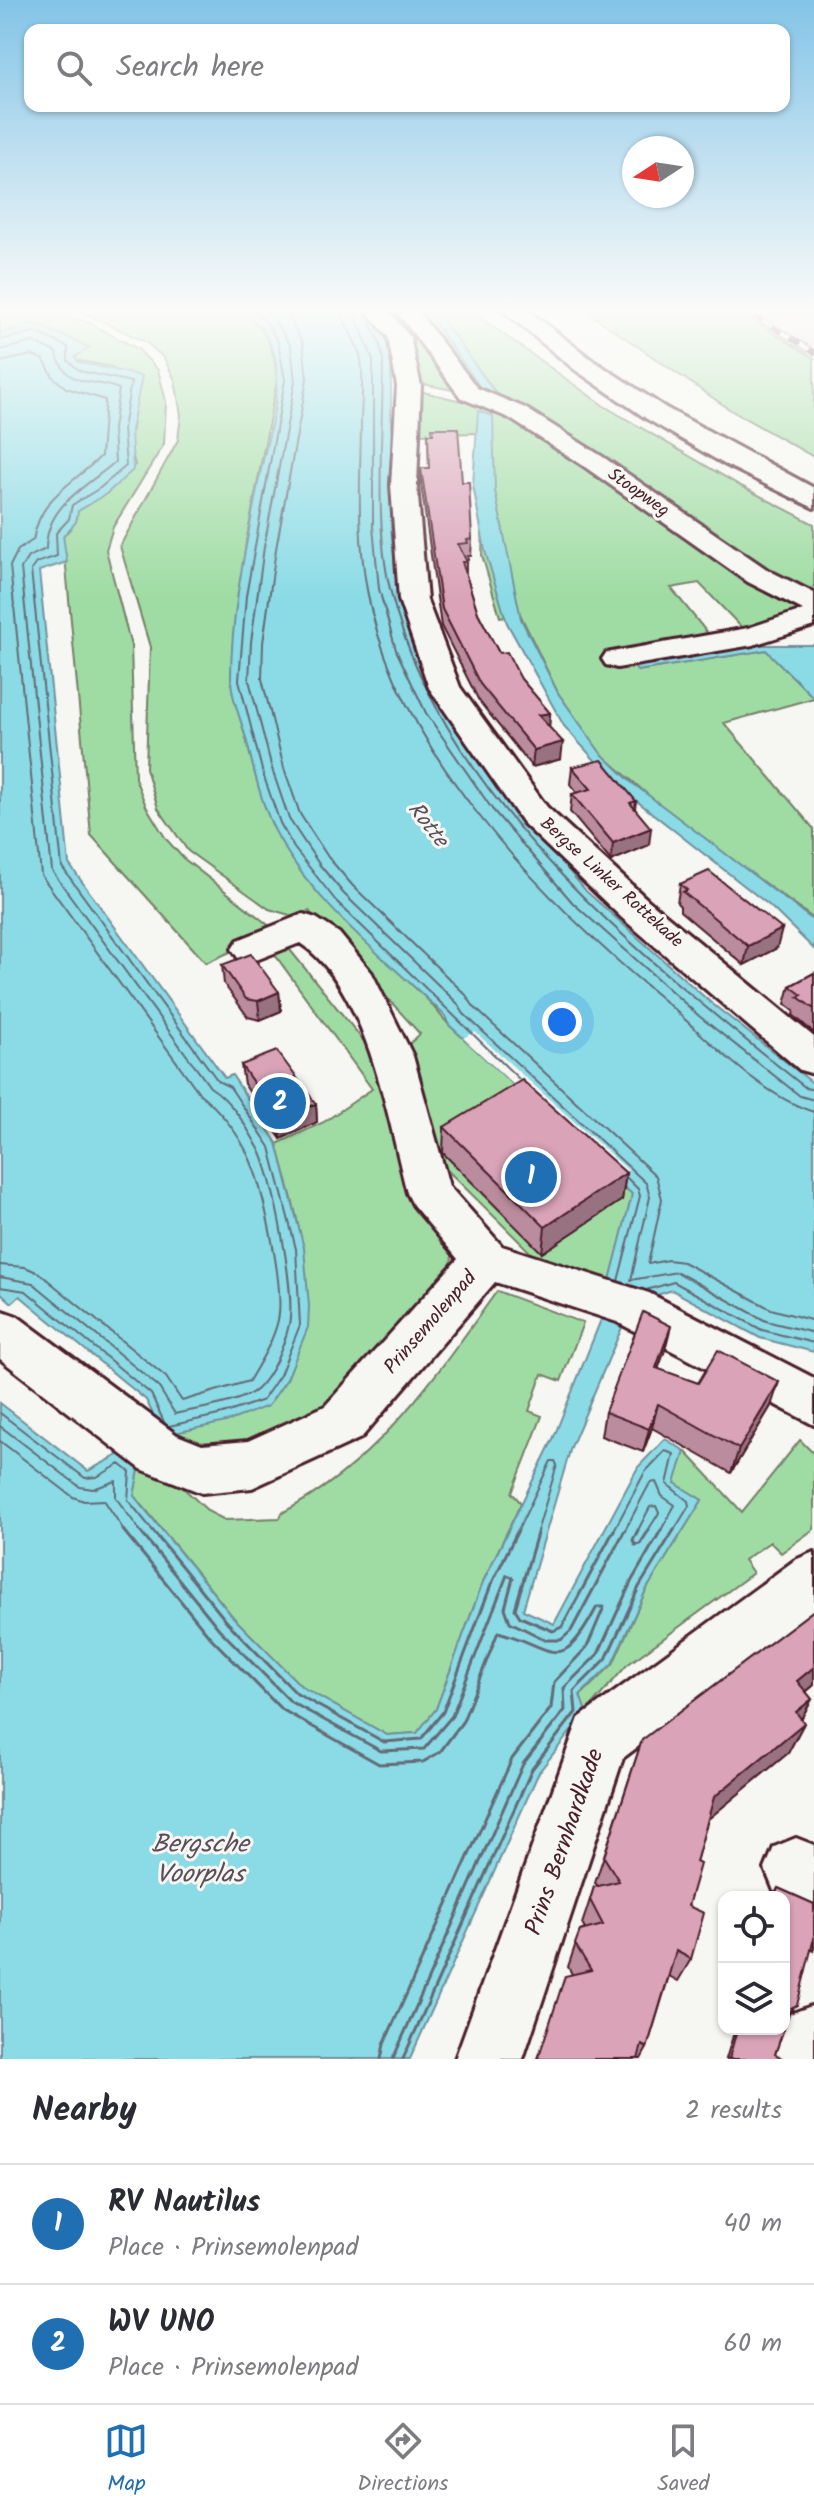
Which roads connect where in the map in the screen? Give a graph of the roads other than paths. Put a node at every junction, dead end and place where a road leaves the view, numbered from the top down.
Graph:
1 (408, 405) edge
2 (498, 405) edge
3 (642, 405) edge
4 (814, 499) edge
5 (814, 604) edge
6 (814, 616) edge
7 (617, 659) dead end
8 (251, 949) dead end
9 (814, 1059) edge
10 (486, 1260) junction
11 (0, 1331) edge
12 (814, 1403) edge
13 (814, 1579) edge
14 (814, 2038) edge
15 (489, 2059) edge
16 (808, 2059) edge

1 - 9 street, Bergse Linker Rottekade
2 - 5 street, Stoopweg
3 - 4 highway
6 - 7 street
8 - 10 street, Prinsemolenpad
10 - 11 street, Prinsemolenpad
10 - 12 street
13 - 15 street, Prins Bernhardkade
14 - 16 street

